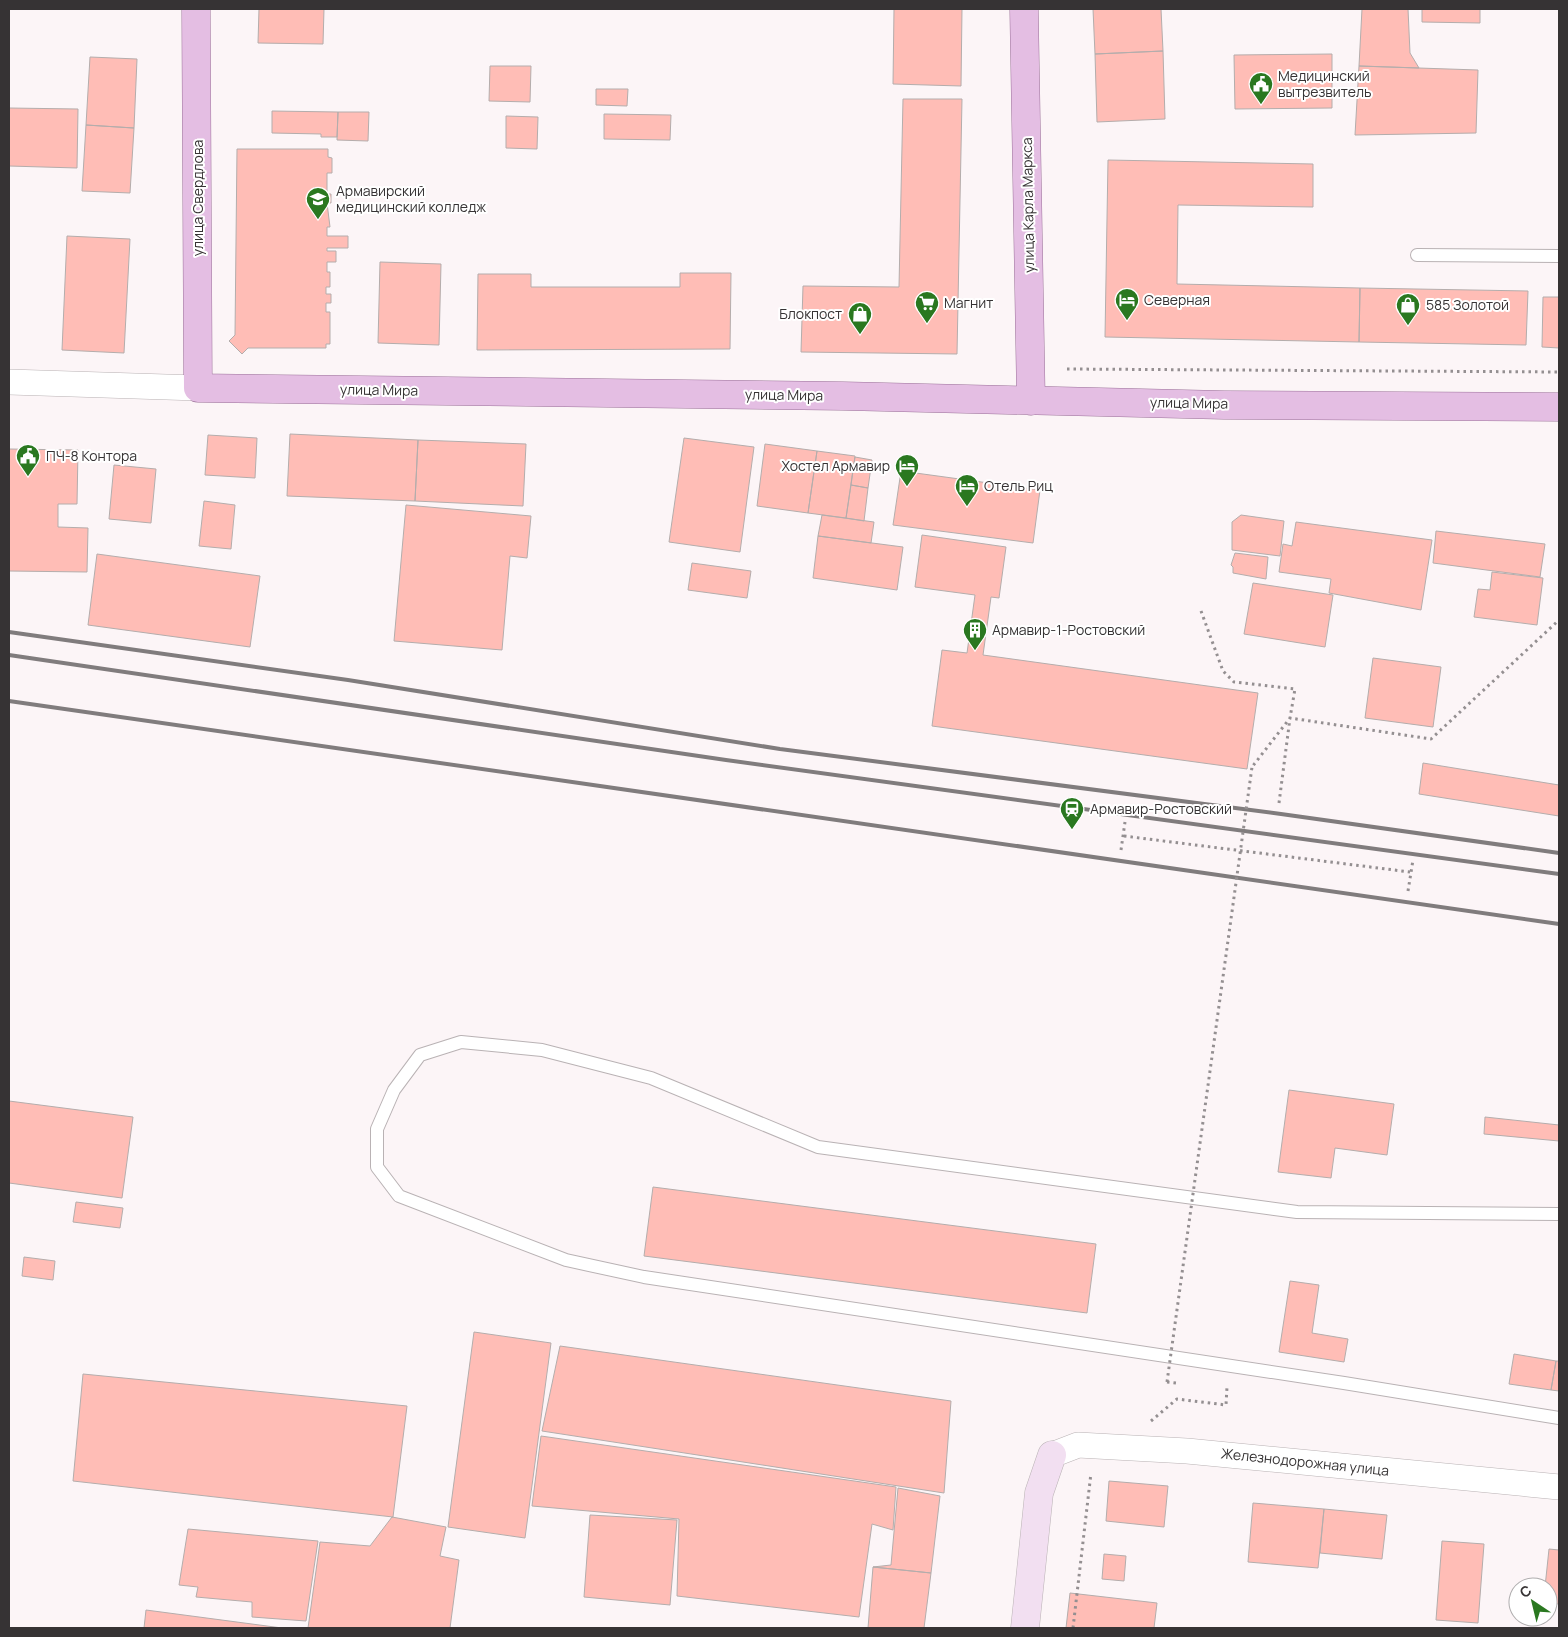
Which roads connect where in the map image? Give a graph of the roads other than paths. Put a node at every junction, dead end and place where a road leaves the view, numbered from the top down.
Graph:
1 (196, 9) edge
2 (1024, 9) edge
3 (1417, 255) dead end
4 (1559, 256) edge
5 (9, 382) edge
6 (198, 388) junction
7 (1030, 401) junction
8 (1559, 407) edge
9 (1559, 1214) edge
10 (1559, 1418) edge
11 (1052, 1455) joint
12 (1559, 1487) edge
13 (1025, 1628) edge

1 - 6 main road, улица Свердлова
2 - 7 main road, улица Карла Маркса
3 - 4 lane
5 - 6 street, улица Мира
6 - 7 main road, улица Мира
7 - 8 main road, улица Мира
9 - 10 lane
11 - 12 street, Железнодорожная улица
11 - 13 street

